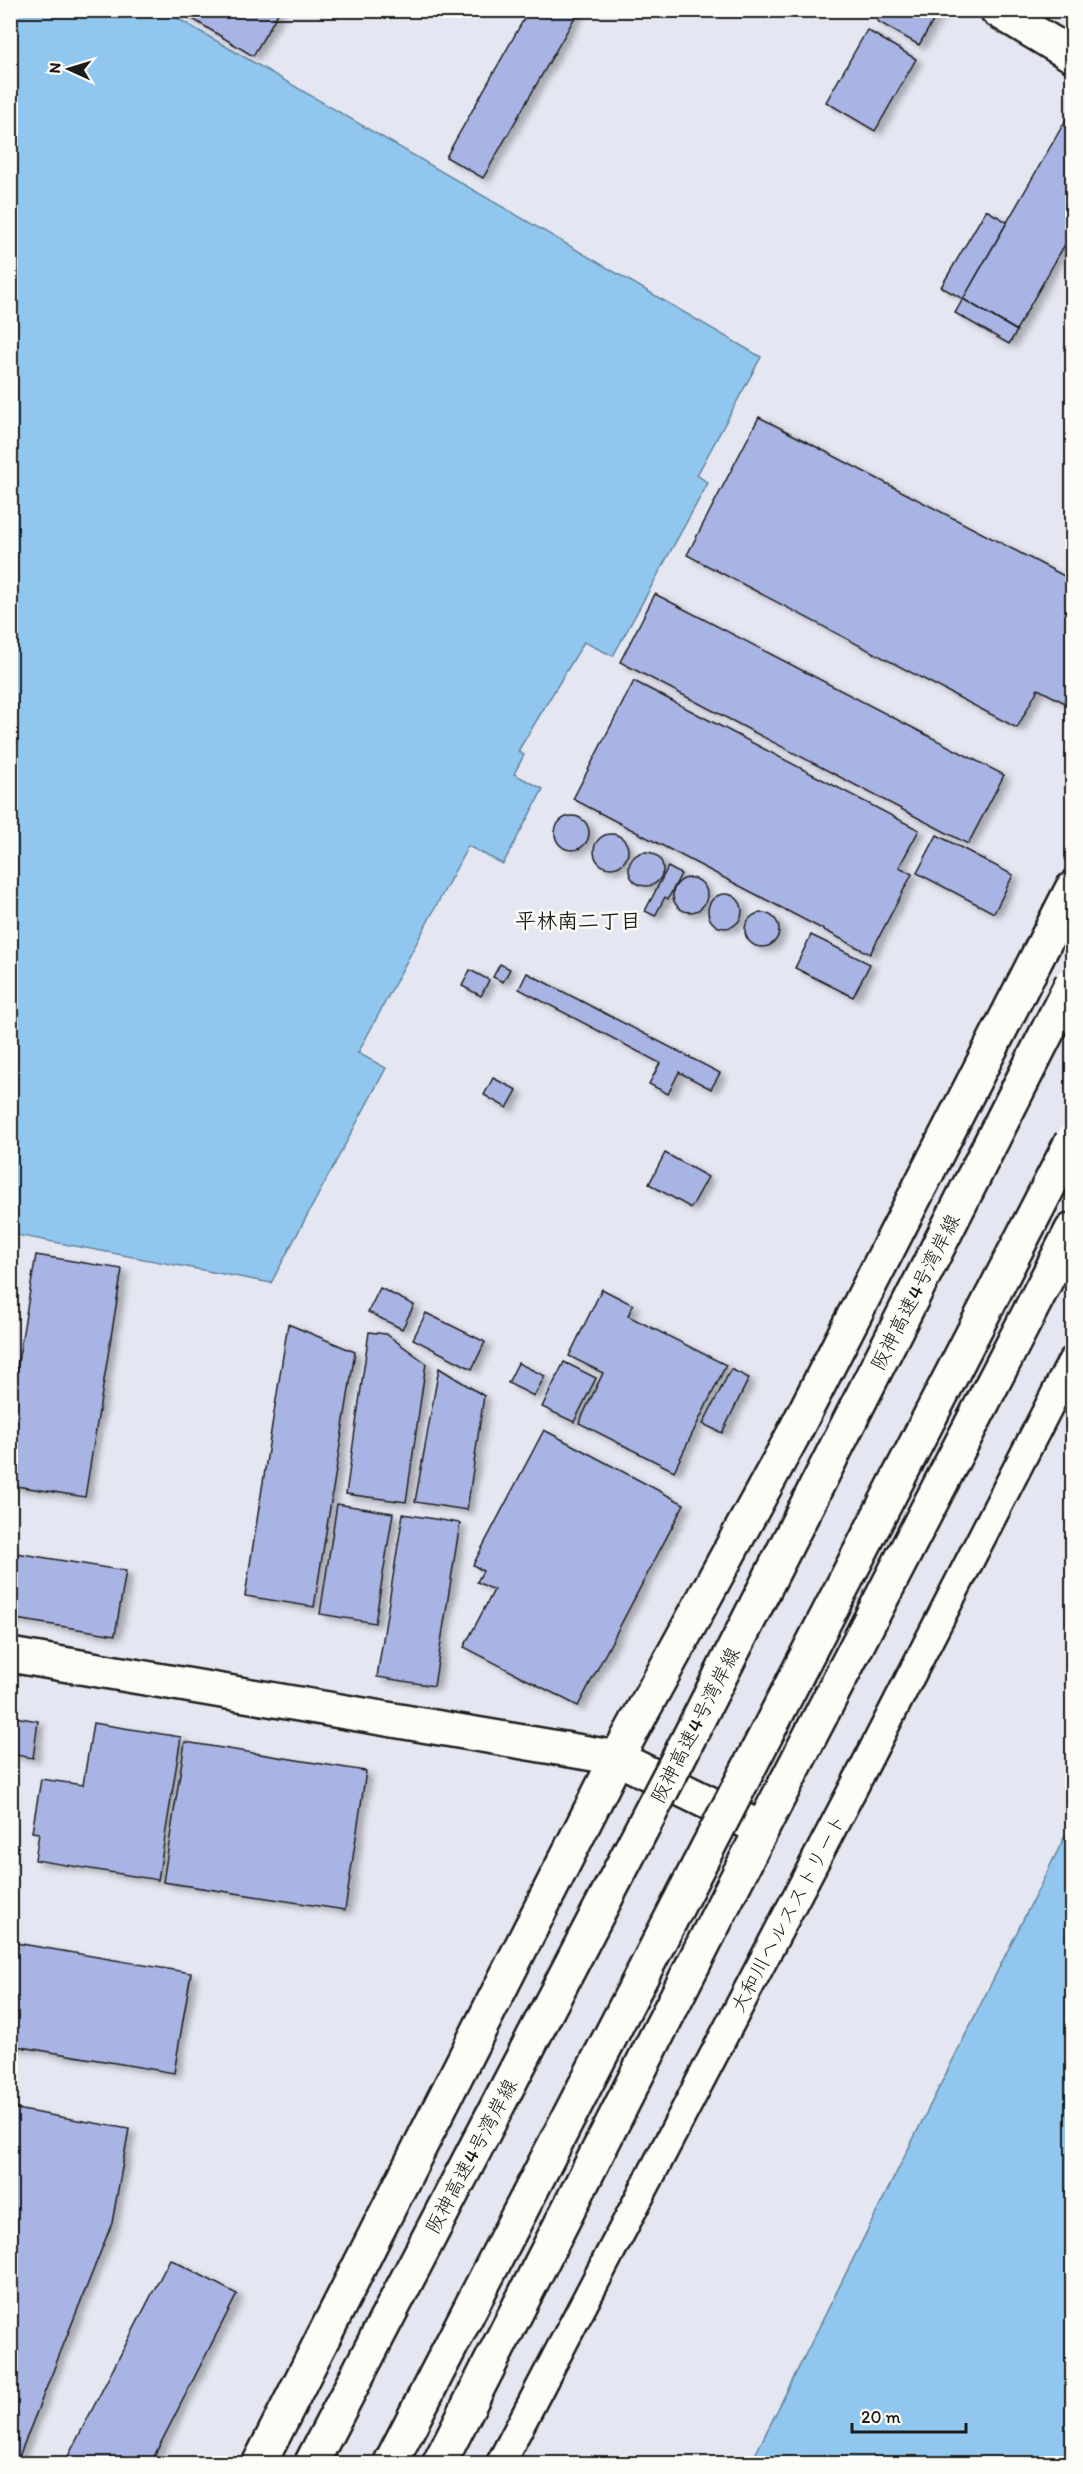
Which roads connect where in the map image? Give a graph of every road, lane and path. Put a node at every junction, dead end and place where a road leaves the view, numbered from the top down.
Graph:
1 (997, 10) edge
2 (1072, 55) edge
3 (1072, 889) edge
4 (1072, 983) edge
5 (1072, 1141) edge
6 (1072, 1230) edge
7 (1072, 1360) edge
8 (10, 1654) edge
9 (617, 1758) junction
10 (762, 1830) junction
11 (259, 2463) edge
12 (311, 2463) edge
13 (390, 2463) edge
14 (439, 2463) edge
15 (500, 2463) edge

1 - 2 main road
3 - 9 main road
4 - 12 main road, 阪神高速4号湾岸線, bridge
5 - 13 main road, bridge
6 - 10 main road
7 - 15 street, 大和川ヘルスストリート
8 - 9 main road
9 - 10 main road
9 - 11 main road
10 - 14 main road

